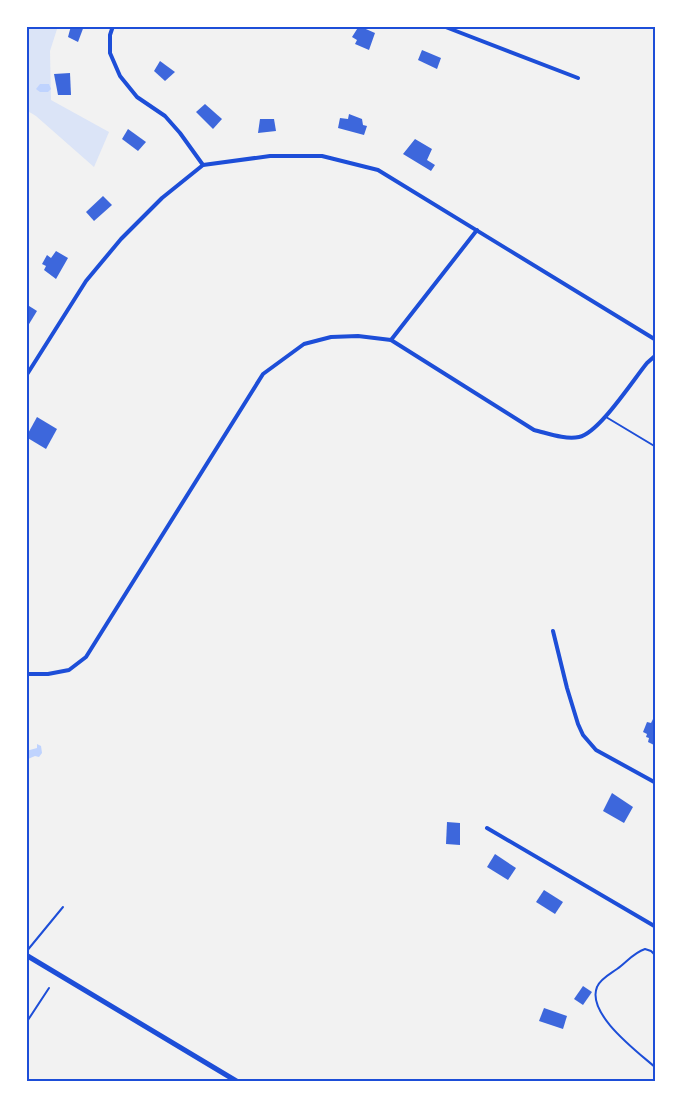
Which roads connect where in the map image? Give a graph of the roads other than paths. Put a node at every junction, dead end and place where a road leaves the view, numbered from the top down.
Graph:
1 (114, 26) edge
2 (443, 26) edge
3 (578, 78) dead end
4 (203, 164) junction
5 (477, 230) junction
6 (390, 340) junction
7 (656, 340) edge
8 (656, 355) edge
9 (26, 376) edge
10 (605, 416) junction
11 (656, 447) edge
12 (553, 631) dead end
13 (26, 674) edge
14 (656, 783) edge
15 (487, 828) dead end
16 (63, 907) dead end
17 (656, 927) edge
18 (26, 953) edge
19 (655, 956) edge
20 (49, 988) dead end
21 (27, 1020) edge
22 (26, 1024) edge
23 (656, 1068) edge
24 (238, 1082) edge

1 - 4 street
2 - 3 street
4 - 5 street
4 - 9 street
5 - 6 street
5 - 7 street
6 - 10 street
6 - 13 street
8 - 10 street
10 - 11 lane
12 - 14 street
15 - 17 street
16 - 18 lane
18 - 24 street
19 - 23 lane
20 - 21 lane
21 - 22 lane

